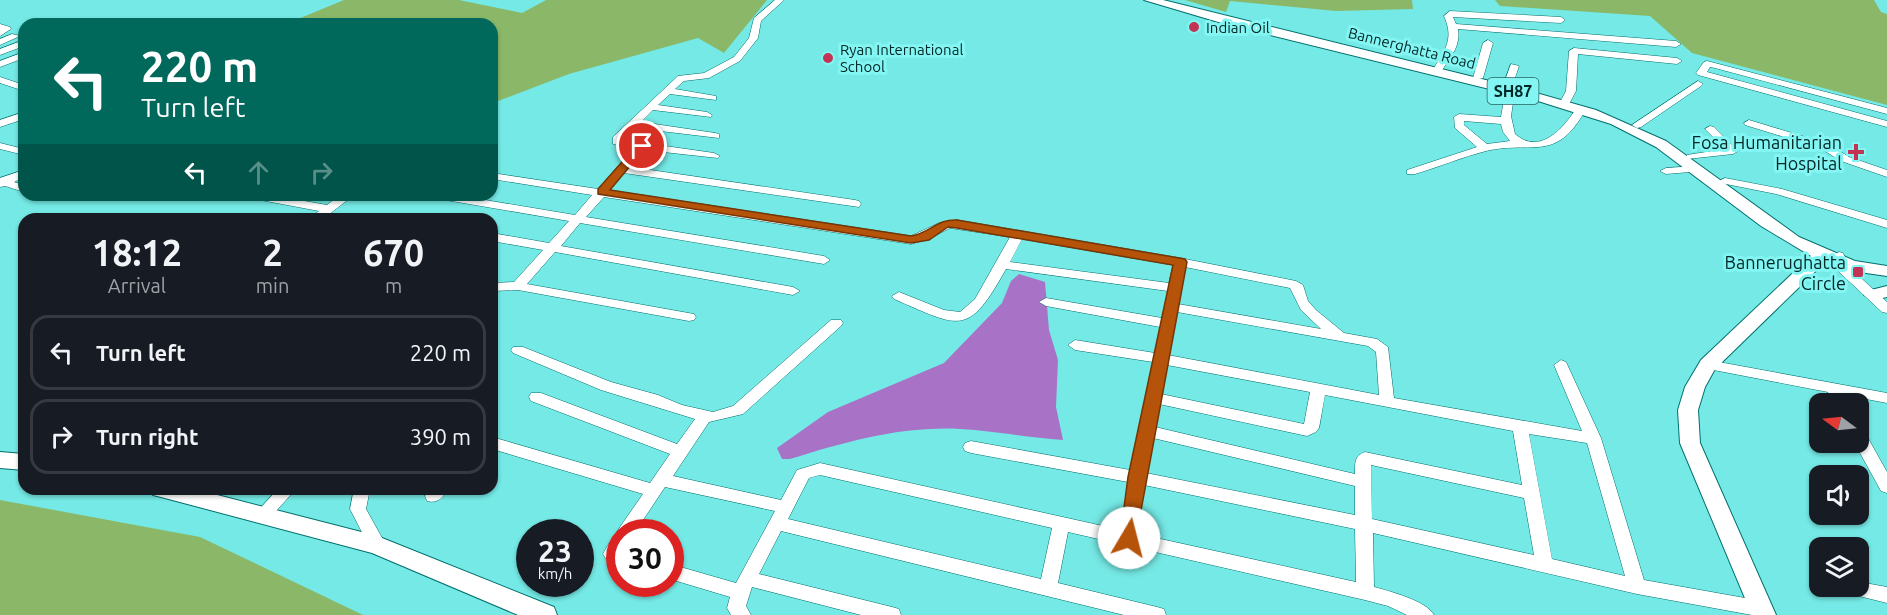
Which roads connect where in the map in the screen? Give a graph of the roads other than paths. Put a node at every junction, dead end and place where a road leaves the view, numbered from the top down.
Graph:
1 (780, 0) edge
2 (1150, 0) edge
3 (1166, 0) edge
4 (1561, 20) dead end
5 (1453, 26) junction
6 (0, 27) edge
7 (0, 33) edge
8 (1290, 33) junction
9 (15, 36) dead end
10 (0, 42) edge
11 (1488, 43) dead end
12 (1676, 44) dead end
13 (18, 45) edge
14 (0, 52) edge
15 (18, 58) edge
16 (1677, 61) dead end
17 (18, 64) edge
18 (0, 65) edge
19 (1514, 66) dead end
20 (1439, 68) junction
21 (1478, 78) junction
22 (0, 80) edge
23 (1698, 84) dead end
24 (13, 85) junction
25 (18, 86) edge
26 (1509, 88) junction
27 (0, 90) edge
28 (667, 91) junction
29 (712, 98) dead end
30 (1565, 102) junction
31 (650, 107) junction
32 (1581, 109) junction
33 (1887, 111) edge
34 (707, 115) dead end
35 (18, 117) edge
36 (1506, 121) junction
37 (1749, 123) dead end
38 (0, 124) edge
39 (631, 124) junction
40 (1887, 124) edge
41 (1636, 125) junction
42 (1710, 129) dead end
43 (716, 136) dead end
44 (1519, 143) junction
45 (0, 146) edge
46 (642, 146) junction
47 (1485, 148) junction
48 (18, 150) edge
49 (714, 156) dead end
50 (1694, 163) junction
51 (621, 169) junction
52 (1666, 171) dead end
53 (1411, 172) dead end
54 (1887, 174) edge
55 (18, 175) edge
56 (498, 177) edge
57 (1725, 181) junction
58 (2, 182) edge
59 (18, 187) edge
60 (602, 192) junction
61 (286, 201) edge
62 (339, 201) edge
63 (470, 201) edge
64 (855, 204) dead end
65 (329, 208) junction
66 (323, 213) edge
67 (576, 219) junction
68 (1887, 224) edge
69 (1018, 234) junction
70 (498, 238) edge
71 (551, 248) junction
72 (1831, 257) junction
73 (824, 260) dead end
74 (1180, 262) junction
75 (1887, 264) edge
76 (1002, 266) junction
77 (1887, 272) edge
78 (518, 286) junction
79 (498, 287) edge
80 (1175, 288) junction
81 (793, 291) dead end
82 (1880, 293) edge
83 (899, 296) dead end
84 (1046, 302) dead end
85 (1171, 307) junction
86 (1887, 309) edge
87 (689, 317) dead end
88 (836, 323) dead end
89 (1168, 324) junction
90 (1344, 337) junction
91 (1075, 345) dead end
92 (518, 350) dead end
93 (1161, 357) junction
94 (1561, 365) dead end
95 (1708, 365) junction
96 (1833, 387) junction
97 (1318, 390) junction
98 (1836, 393) edge
99 (536, 397) dead end
100 (1153, 397) junction
101 (1887, 398) edge
102 (1387, 403) junction
103 (705, 416) junction
104 (1520, 428) junction
105 (1146, 431) junction
106 (1593, 438) junction
107 (498, 445) edge
108 (971, 447) dead end
109 (681, 452) junction
110 (1868, 453) edge
111 (0, 460) edge
112 (18, 462) edge
113 (1137, 477) junction
114 (1364, 482) junction
115 (658, 485) junction
116 (1887, 487) edge
117 (1530, 493) junction
118 (184, 495) edge
119 (282, 495) edge
120 (361, 495) edge
121 (262, 515) junction
122 (781, 515) junction
123 (635, 519) edge
124 (1061, 524) junction
125 (1365, 524) junction
126 (1129, 538) junction
127 (377, 545) junction
128 (1544, 564) junction
129 (684, 574) edge
130 (743, 585) junction
131 (1637, 586) junction
132 (1048, 589) junction
133 (1365, 592) junction
134 (1869, 592) edge
135 (1887, 595) edge
136 (1763, 612) edge
137 (545, 615) edge
138 (742, 615) edge
139 (892, 615) edge
140 (1157, 615) edge
141 (1425, 615) edge

1 - 28 street
2 - 8 main road, Bannerghatta Road / SH87
3 - 8 main road, Bannerghatta Road / SH87
4 - 5 street
5 - 12 street
5 - 20 street
6 - 7 street
8 - 20 main road, Bannerghatta Road / SH87
8 - 26 main road, Bannerghatta Road / SH87
9 - 10 street
11 - 21 street
13 - 14 street
15 - 18 street
16 - 30 street
17 - 18 street
19 - 26 street
20 - 21 main road, Bannerghatta Road / SH87
21 - 26 main road, Bannerghatta Road / SH87
22 - 24 street
23 - 41 street
24 - 25 street
24 - 27 street
26 - 30 main road, Bannerghatta Road / SH87
26 - 36 street
28 - 29 street
28 - 31 street
30 - 32 main road, Bannerghatta Road / SH87
30 - 41 main road, Bannerghatta Road / SH87
31 - 34 street
31 - 39 street
32 - 44 street
32 - 50 main road, Bannerghatta Road / SH87
33 - 40 street
35 - 38 street
36 - 44 street
36 - 47 street
37 - 54 street
39 - 43 street
39 - 46 street
41 - 50 main road, Bannerghatta Road / SH87
42 - 50 street
44 - 47 street
45 - 48 street
46 - 49 street
46 - 51 street
47 - 53 street
50 - 52 street
50 - 57 main road, Bannerghatta Road / SH87
50 - 72 main road, Bannerghatta Road / SH87
51 - 60 street
51 - 64 street
55 - 58 street
56 - 60 street
57 - 68 street
57 - 72 main road, Bannerghatta Road / SH87
58 - 59 street
60 - 67 street
60 - 69 street
61 - 65 street
62 - 65 street
63 - 67 street
65 - 66 street
67 - 71 street
67 - 73 street
69 - 74 street
69 - 76 street
70 - 71 street
71 - 78 street
71 - 81 street
72 - 75 main road, SH87
72 - 77 main road, SH87
72 - 82 street
72 - 95 main road
74 - 80 street
74 - 90 street
76 - 80 street
76 - 83 street
78 - 79 street
78 - 87 street
80 - 85 street
82 - 86 street
84 - 89 street
85 - 89 street
85 - 90 street
88 - 103 street
89 - 93 street
90 - 102 street
91 - 93 street
92 - 103 street
93 - 97 street
93 - 100 street
94 - 106 street
95 - 96 street
95 - 136 main road
96 - 98 street
96 - 101 street
97 - 100 street
97 - 102 street
99 - 109 street
100 - 105 street
102 - 104 street
103 - 109 street
104 - 106 street
104 - 117 street
105 - 113 street
105 - 114 street
106 - 131 street
107 - 115 street
108 - 113 street
109 - 115 street
110 - 116 street
111 - 112 main road
113 - 125 street
113 - 126 street
114 - 117 street
114 - 125 street
115 - 122 street
115 - 123 street
117 - 128 street
118 - 121 main road
119 - 121 street
120 - 127 street
121 - 127 main road
122 - 124 street
122 - 130 street
122 - 132 street
124 - 126 street
124 - 132 street
125 - 128 street
125 - 133 street
126 - 133 street
127 - 137 main road
128 - 131 street
129 - 130 street
130 - 138 street
130 - 139 street
131 - 136 street
132 - 140 street
133 - 141 street
134 - 135 street

